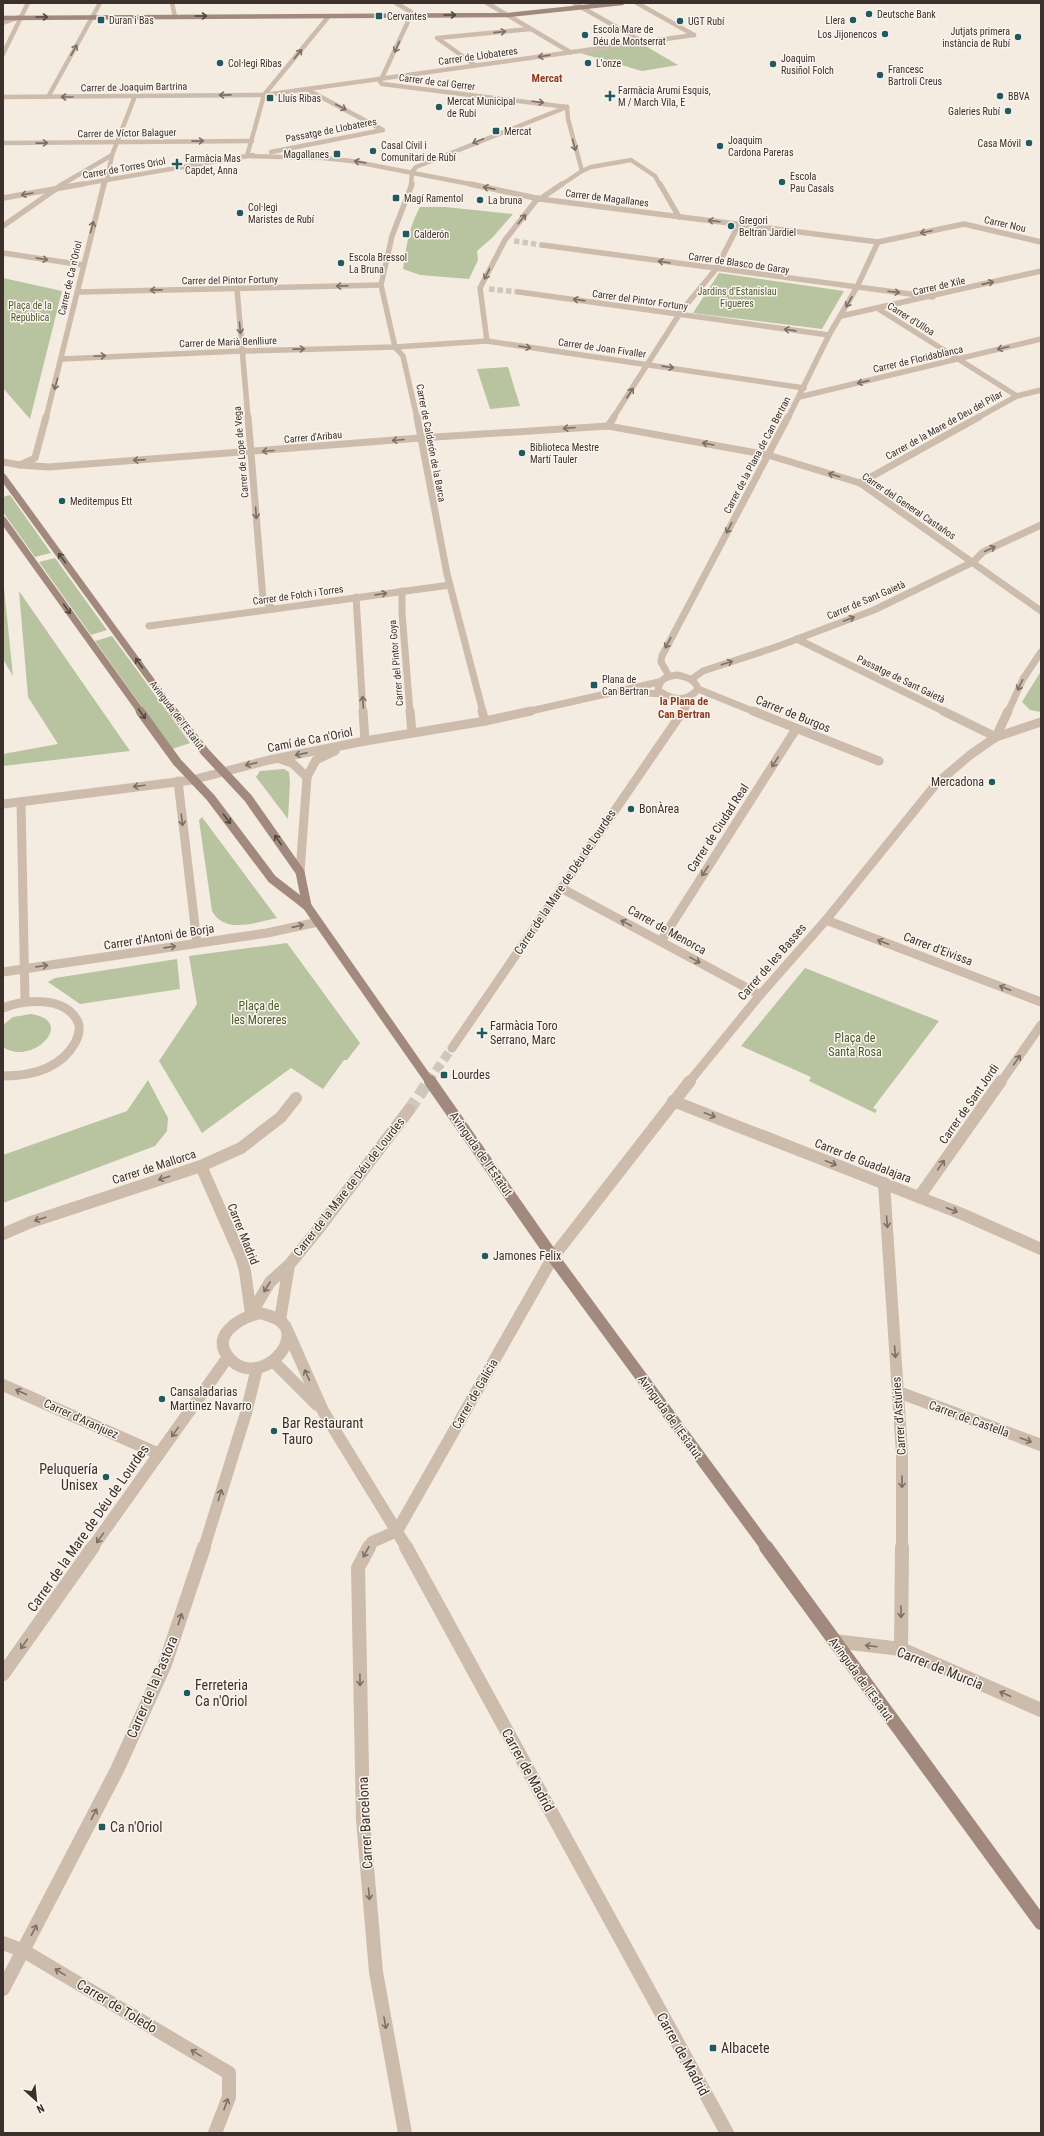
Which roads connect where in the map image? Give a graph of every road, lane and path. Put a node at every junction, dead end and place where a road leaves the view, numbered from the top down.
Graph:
1 (28, 3) edge
2 (100, 3) edge
3 (172, 3) edge
4 (396, 3) edge
5 (400, 3) edge
6 (487, 3) edge
7 (574, 3) edge
8 (622, 3) edge
9 (637, 3) edge
10 (583, 8) junction
11 (411, 15) junction
12 (505, 15) junction
13 (175, 16) junction
14 (329, 16) junction
15 (92, 17) junction
16 (3, 18) edge
17 (20, 18) junction
18 (3, 23) edge
19 (530, 29) junction
20 (643, 42) junction
21 (570, 52) junction
22 (3, 54) edge
23 (475, 65) junction
24 (383, 78) junction
25 (306, 89) junction
26 (264, 94) junction
27 (136, 96) junction
28 (3, 97) edge
29 (48, 97) junction
30 (567, 106) junction
31 (252, 140) junction
32 (117, 142) junction
33 (3, 143) edge
34 (112, 155) junction
35 (247, 156) junction
36 (582, 171) junction
37 (412, 172) junction
38 (107, 180) junction
39 (55, 189) junction
40 (3, 198) edge
41 (539, 199) junction
42 (679, 217) junction
43 (739, 224) junction
44 (964, 224) joint
45 (3, 226) edge
46 (505, 240) junction
47 (514, 241) tunnel mouth
48 (878, 242) junction
49 (1041, 242) edge
50 (542, 245) tunnel mouth
51 (3, 253) edge
52 (82, 265) junction
53 (716, 269) junction
54 (1041, 271) edge
55 (381, 284) junction
56 (857, 287) junction
57 (480, 288) junction
58 (489, 288) tunnel mouth
59 (237, 289) junction
60 (78, 292) junction
61 (519, 292) tunnel mouth
62 (933, 297) junction
63 (877, 308) junction
64 (680, 315) junction
65 (841, 316) junction
66 (829, 336) junction
67 (1041, 339) edge
68 (487, 341) junction
69 (396, 347) junction
70 (242, 350) junction
71 (61, 359) junction
72 (958, 360) junction
73 (649, 364) junction
74 (804, 388) junction
75 (1041, 390) edge
76 (1018, 396) junction
77 (799, 397) junction
78 (608, 426) junction
79 (420, 438) junction
80 (251, 452) junction
81 (768, 455) junction
82 (3, 462) edge
83 (20, 465) junction
84 (3, 477) edge
85 (860, 483) junction
86 (3, 520) edge
87 (1041, 525) edge
88 (973, 562) junction
89 (450, 585) junction
90 (402, 591) junction
91 (356, 597) junction
92 (273, 609) junction
93 (1041, 611) edge
94 (149, 626) dead end
95 (797, 639) junction
96 (1041, 652) edge
97 (669, 676) junction
98 (692, 679) junction
99 (659, 682) junction
100 (698, 689) junction
101 (621, 692) junction
102 (666, 696) junction
103 (687, 698) junction
104 (679, 715) junction
105 (485, 721) junction
106 (1041, 722) edge
107 (796, 729) junction
108 (412, 734) junction
109 (996, 737) junction
110 (365, 741) junction
111 (352, 744) junction
112 (278, 758) junction
113 (879, 761) dead end
114 (223, 770) junction
115 (307, 777) junction
116 (192, 780) junction
117 (178, 781) junction
118 (21, 802) junction
119 (3, 804) edge
120 (300, 872) junction
121 (561, 888) junction
122 (307, 906) junction
123 (826, 920) junction
124 (318, 922) junction
125 (661, 941) junction
126 (197, 943) junction
127 (25, 968) junction
128 (3, 972) edge
129 (760, 995) junction
130 (25, 1000) junction
131 (1041, 1002) edge
132 (3, 1008) edge
133 (1041, 1026) edge
134 (452, 1048) tunnel mouth
135 (3, 1076) edge
136 (296, 1098) dead end
137 (673, 1101) junction
138 (409, 1110) tunnel mouth
139 (201, 1166) junction
140 (884, 1184) junction
141 (919, 1197) junction
142 (3, 1234) edge
143 (1041, 1249) edge
144 (554, 1257) junction
145 (289, 1265) junction
146 (251, 1314) junction
147 (280, 1320) junction
148 (288, 1332) junction
149 (228, 1357) junction
150 (274, 1362) junction
151 (257, 1368) junction
152 (3, 1385) edge
153 (898, 1392) junction
154 (323, 1411) junction
155 (1041, 1445) edge
156 (159, 1454) junction
157 (397, 1531) junction
158 (834, 1642) junction
159 (901, 1649) junction
160 (3, 1674) edge
161 (1041, 1710) edge
162 (1041, 1923) edge
163 (3, 1943) edge
164 (24, 1950) junction
165 (3, 1989) edge
166 (215, 2133) edge
167 (405, 2133) edge
168 (726, 2133) edge

1 - 17 street
2 - 15 street
3 - 13 street
4 - 5 street
4 - 11 street
6 - 12 street
7 - 10 street
8 - 10 main road
9 - 20 street, Carrer de Llobateres
10 - 12 main road
10 - 20 street
11 -> 12 main road
11 - 14 main road
11 -> 24 street, Carrer de cal Gerrer
12 - 19 street
13 -> 14 main road
13 - 15 main road
26 -> 14 street
17 -> 15 main road
29 -> 15 street
16 - 17 main road
17 - 18 street
17 - 22 street
19 - 21 street
23 -> 19 street
20 - 21 street, Carrer de Llobateres
21 -> 23 street, Carrer de Llobateres
23 - 24 street, Carrer de Llobateres
24 - 25 street, Carrer de Llobateres
24 -> 30 street, Carrer de cal Gerrer
25 - 26 street, Carrer de Llobateres
25 -> 35 street, Passatge de Llobateres
26 -> 27 street, Carrer de Joaquim Bartrina
26 - 31 street
27 -> 29 street, Carrer de Joaquim Bartrina
27 - 32 street, Carrer de Ca n'Oriol
28 - 29 street, Carrer de Joaquim Bartrina
30 -> 36 street
30 -> 37 street
32 -> 31 street, Carrer de Víctor Balaguer
31 - 35 street
33 -> 32 street, Carrer de Víctor Balaguer
32 - 34 street, Carrer de Ca n'Oriol
34 - 38 street, Carrer de Ca n'Oriol
34 - 39 street
37 -> 35 street, Carrer de Magallanes
35 - 38 street, Carrer de Torres Oriol
36 - 41 street
36 - 42 street
41 -> 37 street, Carrer de Magallanes
37 - 55 street, Carrer de Calderón de la Barca
38 - 39 street, Carrer de Torres Oriol
52 -> 38 street, Carrer de Ca n'Oriol
39 -> 40 street, Carrer de Torres Oriol
39 - 45 street
41 - 42 street, Carrer de Magallanes
46 -> 41 street
43 -> 42 street, Carrer de Magallanes
43 - 48 street, Carrer de Magallanes
43 - 53 street
44 -> 48 street, Carrer de Magallanes
44 - 49 street, Carrer Nou
46 - 47 street
46 -> 57 street
48 - 56 street, Carrer de la Plana de Can Bertran
53 -> 50 street, Carrer de Blasco de Garay
51 -> 52 street
52 - 60 street, Carrer de Ca n'Oriol
53 - 56 street, Carrer de Blasco de Garay
53 - 64 street
62 -> 54 street, Carrer de Xile
55 -> 59 street, Carrer del Pintor Fortuny
55 - 69 street, Carrer de Calderón de la Barca
56 -> 62 street, Carrer de Blasco de Garay
56 -> 65 street, Carrer de la Plana de Can Bertran
57 - 58 street
57 - 68 street
59 -> 60 street, Carrer del Pintor Fortuny
59 -> 70 street, Carrer de Lope de Vega
60 - 71 street, Carrer de Ca n'Oriol
64 -> 61 street, Carrer del Pintor Fortuny
62 - 63 street, Carrer de Xile
63 - 65 street, Carrer de Xile
63 - 72 street, Carrer d'Ulloa
66 -> 64 street, Carrer del Pintor Fortuny
64 - 73 street
65 - 66 street, Carrer de la Plana de Can Bertran
66 - 74 street, Carrer de la Plana de Can Bertran
67 -> 72 street, Carrer de Floridablanca
68 - 69 street, Carrer de Joan Fivaller
68 -> 73 street, Carrer de Joan Fivaller
70 -> 69 street, Carrer de Marià Benlliure
69 - 79 street, Carrer de Calderón de la Barca
71 -> 70 street, Carrer de Marià Benlliure
70 - 80 street, Carrer de Lope de Vega
71 -> 83 street, Carrer de Ca n'Oriol
72 - 76 street, Carrer d'Ulloa
72 -> 77 street, Carrer de Floridablanca
73 -> 74 street, Carrer de Joan Fivaller
78 -> 73 street
74 - 77 street, Carrer de la Plana de Can Bertran
75 - 76 street, Carrer de la Mare de Deu del Pilar
76 - 85 street, Carrer de la Mare de Deu del Pilar
77 - 81 street, Carrer de la Plana de Can Bertran
78 -> 79 street, Carrer d'Aribau
81 -> 78 street, Carrer del General Castaños
79 -> 80 street, Carrer d'Aribau
79 - 89 street, Carrer de Calderón de la Barca
80 -> 83 street, Carrer d'Aribau
80 -> 92 street, Carrer de Lope de Vega
85 -> 81 street, Carrer del General Castaños
81 -> 97 street, Carrer de la Plana de Can Bertran
82 - 83 street
114 -> 84 main road, Avinguda de l'Estatut
85 - 88 street, Carrer del General Castaños
86 -> 116 main road
88 -> 87 street, Carrer de Sant Gaietà
88 - 93 street, Carrer del General Castaños
95 -> 88 street, Carrer de Sant Gaietà
89 - 90 street, Carrer de Folch i Torres
89 - 105 street, Carrer de Calderón de la Barca
91 -> 90 street, Carrer de Folch i Torres
90 - 108 street, Carrer del Pintor Goya
91 - 92 street, Carrer de Folch i Torres
110 -> 91 street
92 - 94 street, Carrer de Folch i Torres
98 -> 95 street, Carrer de Sant Gaietà
95 - 109 street, Passatge de Sant Gaietà
96 -> 109 street
97 - 98 street
97 - 99 street
98 - 100 street
99 - 101 street, Camí de Ca n'Oriol
99 - 102 street
100 - 103 street
100 - 107 street, Carrer de Burgos
101 - 102 street, Camí de Ca n'Oriol
101 - 105 street, Camí de Ca n'Oriol
102 - 103 street, Camí de Ca n'Oriol
102 - 104 street
103 - 104 street, Carrer de la Mare de Déu de Lourdes
104 - 121 street, Carrer de la Mare de Déu de Lourdes
105 - 108 street, Camí de Ca n'Oriol
106 - 109 street, Carrer de les Basses
107 - 113 street, Carrer de Burgos
107 -> 125 street, Carrer de Ciudad Real
108 - 110 street, Camí de Ca n'Oriol
109 - 123 street, Carrer de les Basses
110 - 111 street, Camí de Ca n'Oriol
111 -> 112 street, Camí de Ca n'Oriol
111 - 115 street
112 -> 114 street, Camí de Ca n'Oriol
112 - 115 street
114 - 116 street, Camí de Ca n'Oriol
120 -> 114 main road, Avinguda de l'Estatut
115 - 120 street
116 - 117 street, Camí de Ca n'Oriol
116 -> 122 main road
117 -> 118 street, Camí de Ca n'Oriol
117 -> 126 street
118 - 119 street, Camí de Ca n'Oriol
118 - 127 street
120 - 122 main road
125 -> 121 street, Carrer de Menorca
121 - 134 street, Carrer de la Mare de Déu de Lourdes
122 - 124 main road, Avinguda de l'Estatut
123 - 129 street, Carrer de les Basses
131 -> 123 street, Carrer d'Eivissa
126 -> 124 street, Carrer d'Antoni de Borja
124 - 144 main road, Avinguda de l'Estatut
125 -> 129 street, Carrer de Menorca
127 -> 126 street, Carrer d'Antoni de Borja
127 - 128 street, Carrer d'Antoni de Borja
127 - 130 street
129 - 137 street, Carrer de les Basses
130 - 132 street
130 - 135 street
141 -> 133 street, Carrer de Sant Jordi
136 - 139 street, Carrer de Mallorca
137 -> 140 street, Carrer de Guadalajara
137 - 144 street, Carrer de les Basses
138 - 145 street, Carrer de la Mare de Déu de Lourdes
139 -> 142 street, Carrer de Mallorca
139 - 146 street, Carrer Madrid
140 - 141 street, Carrer de Guadalajara
140 -> 153 street, Carrer d'Astúries
141 -> 143 street, Carrer de Guadalajara
144 - 157 street, Carrer de Galícia
144 - 158 main road, Avinguda de l'Estatut
145 -> 146 street, Carrer de la Mare de Déu de Lourdes
145 - 147 street, Carrer de la Mare de Déu de Lourdes
146 - 147 street
146 - 149 street
147 - 148 street
148 - 150 street
154 -> 148 street, Carrer de Madrid
149 - 151 street
149 -> 156 street, Carrer de la Mare de Déu de Lourdes
150 - 151 street
150 - 154 street, Carrer de Madrid
164 -> 151 street, Carrer de la Pastora
156 -> 152 street, Carrer d'Aranjuez
153 -> 155 street, Carrer de Castella
153 -> 159 street, Carrer d'Astúries
154 - 157 street, Carrer de Madrid
156 -> 160 street, Carrer de la Mare de Déu de Lourdes
157 -> 167 street, Carrer Barcelona
157 - 168 street, Carrer de Madrid
159 -> 158 street, Carrer de Murcia
158 - 162 main road, Avinguda de l'Estatut
161 -> 159 street, Carrer de Murcia
163 - 164 street, Carrer de Toledo
164 - 165 street, Carrer de la Pastora
166 -> 164 street, Carrer de Toledo

